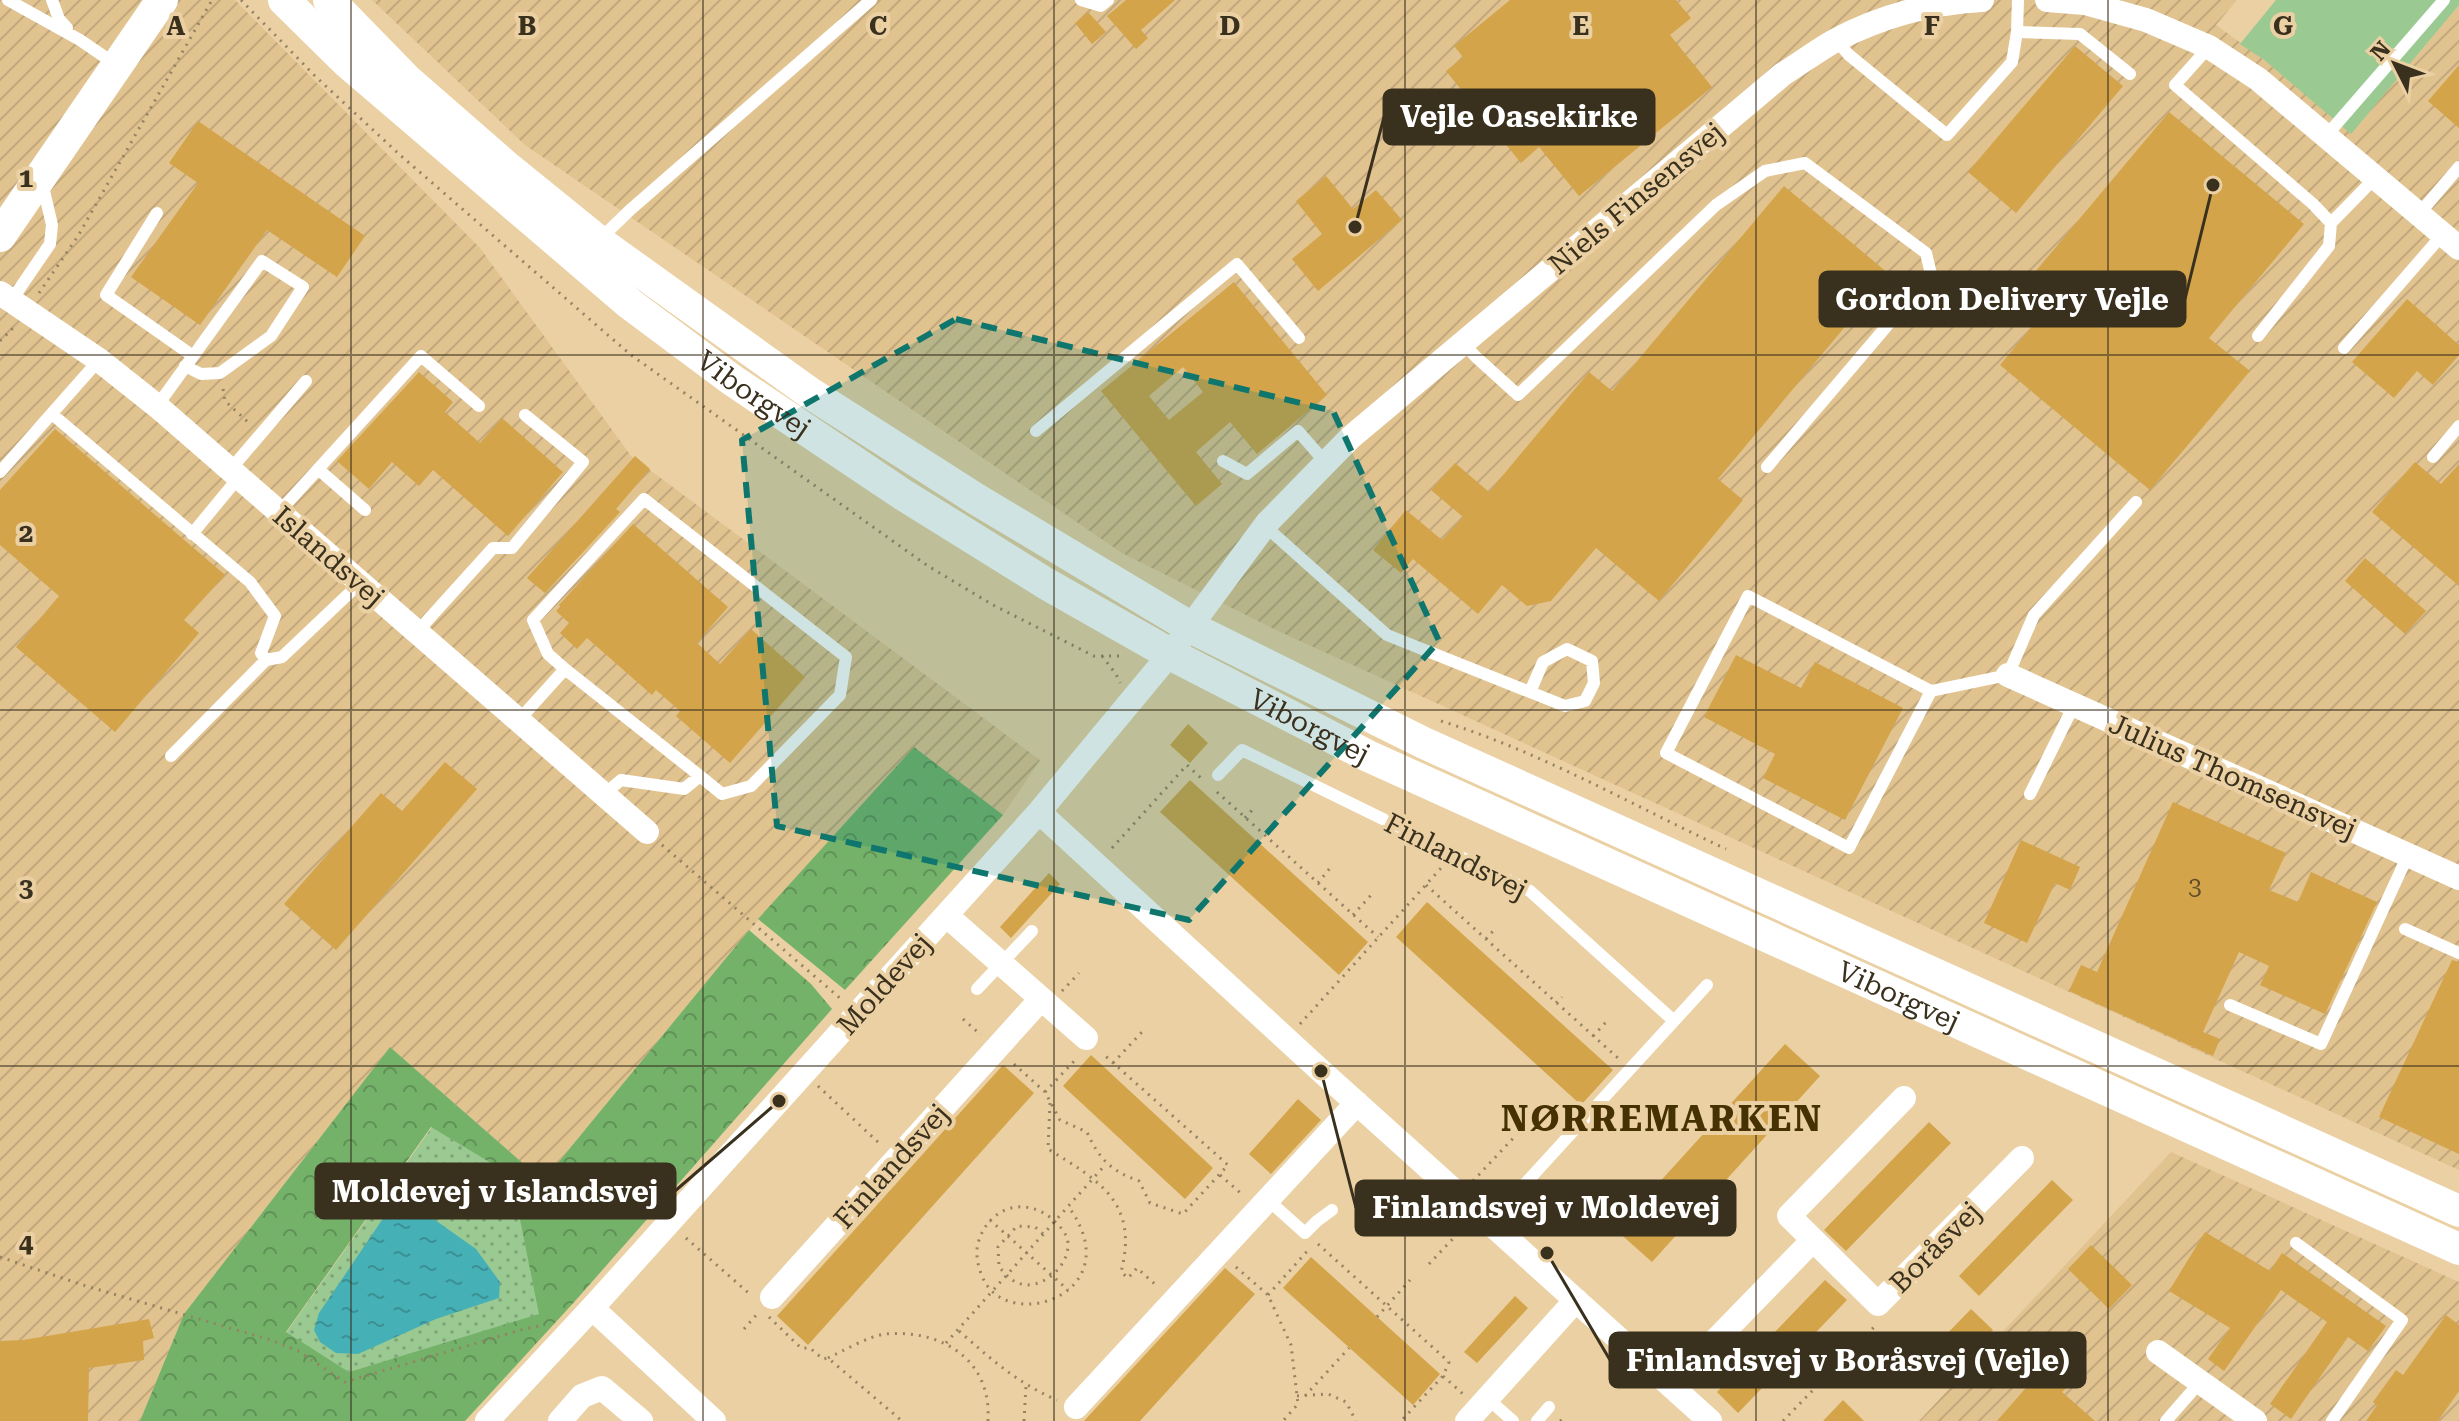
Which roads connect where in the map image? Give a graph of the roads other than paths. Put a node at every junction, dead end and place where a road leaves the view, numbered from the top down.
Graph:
1 (8, 0) edge
2 (52, 0) edge
3 (162, 0) edge
4 (284, 0) edge
5 (329, 0) edge
6 (871, 0) edge
7 (1081, 0) edge
8 (1108, 0) edge
9 (1966, 0) edge
10 (2018, 0) edge
11 (2047, 0) edge
12 (2444, 0) edge
13 (2086, 2) edge
14 (2017, 32) junction
15 (80, 40) junction
16 (1836, 40) junction
17 (2209, 47) junction
18 (116, 65) junction
19 (2130, 74) dead end
20 (2326, 136) junction
21 (2459, 167) edge
22 (40, 176) junction
23 (2376, 177) junction
24 (157, 213) dead end
25 (2419, 214) junction
26 (2331, 223) junction
27 (0, 236) edge
28 (598, 241) junction
29 (2451, 241) edge
30 (12, 302) edge
31 (2258, 336) dead end
32 (1299, 338) dead end
33 (1463, 343) junction
34 (2344, 348) dead end
35 (99, 360) junction
36 (189, 361) junction
37 (306, 381) dead end
38 (157, 406) junction
39 (479, 406) dead end
40 (52, 414) junction
41 (525, 415) dead end
42 (2459, 426) edge
43 (1036, 431) dead end
44 (2433, 457) dead end
45 (1223, 461) dead end
46 (1326, 463) junction
47 (1767, 467) dead end
48 (318, 469) junction
49 (0, 472) edge
50 (234, 474) junction
51 (2136, 502) dead end
52 (365, 510) dead end
53 (279, 512) junction
54 (1265, 526) junction
55 (192, 534) junction
56 (360, 583) junction
57 (1190, 627) junction
58 (417, 632) junction
59 (1170, 654) junction
60 (266, 660) junction
61 (565, 669) junction
62 (2008, 675) junction
63 (1931, 691) junction
64 (1530, 692) junction
65 (2074, 705) junction
66 (519, 720) junction
67 (171, 756) dead end
68 (1218, 775) dead end
69 (700, 776) junction
70 (2030, 794) dead end
71 (603, 795) junction
72 (1039, 812) junction
73 (647, 832) road end
74 (2408, 855) junction
75 (2459, 878) edge
76 (947, 916) junction
77 (2405, 929) dead end
78 (1032, 931) dead end
79 (2459, 953) edge
80 (1001, 964) junction
81 (1707, 985) dead end
82 (977, 989) dead end
83 (1041, 999) junction
84 (2230, 1005) dead end
85 (1674, 1021) junction
86 (1089, 1041) road end
87 (1904, 1098) dead end
88 (1357, 1103) junction
89 (2022, 1158) dead end
90 (1268, 1200) junction
91 (1332, 1210) dead end
92 (2459, 1211) edge
93 (1484, 1217) junction
94 (1813, 1240) junction
95 (2296, 1243) dead end
96 (2459, 1249) edge
97 (1576, 1300) junction
98 (761, 1304) road end
99 (592, 1308) junction
100 (2158, 1352) dead end
101 (2200, 1382) junction
102 (1671, 1386) junction
103 (1487, 1398) junction
104 (1076, 1407) road end
105 (1549, 1407) dead end
106 (487, 1421) edge
107 (560, 1421) edge
108 (641, 1421) edge
109 (714, 1421) edge
110 (1467, 1421) edge
111 (1513, 1421) edge
112 (1537, 1421) edge
113 (1710, 1421) edge
114 (2166, 1421) edge
115 (2255, 1421) edge
116 (2332, 1421) edge

1 - 15 lane
2 - 15 lane
3 - 18 street
4 - 59 street, Viborgvej
5 - 28 street, Viborgvej
6 - 28 lane
7 - 8 lane
9 - 16 street, Niels Finsensvej
10 - 14 lane
11 - 13 street
12 - 20 lane
13 - 17 street
14 - 16 lane
14 - 19 lane
15 - 18 lane
16 - 33 street, Niels Finsensvej
17 - 20 street
17 - 26 lane
18 - 22 street
20 - 23 street
21 - 25 lane
22 - 27 street
22 - 30 lane
23 - 25 street
23 - 26 lane
24 - 36 lane
25 - 29 street
26 - 31 lane
28 - 57 street, Viborgvej
29 - 34 lane
30 - 35 street, Islandsvej
32 - 43 lane
33 - 46 street, Niels Finsensvej
33 - 47 lane
35 - 38 street, Islandsvej
35 - 40 lane
36 - 36 lane
36 - 38 lane
37 - 50 lane
38 - 50 street, Islandsvej
39 - 48 lane
40 - 49 lane
40 - 55 lane
41 - 58 lane
42 - 44 lane
45 - 46 lane
46 - 54 street, Niels Finsensvej
48 - 52 lane
48 - 53 lane
50 - 53 street, Islandsvej
50 - 55 lane
51 - 62 lane
53 - 56 street, Islandsvej
54 - 57 street, Niels Finsensvej
54 - 64 lane
55 - 60 lane
56 - 58 street, Islandsvej
56 - 60 lane
57 - 59 street, Niels Finsensvej
57 - 92 street, Viborgvej
58 - 66 street, Islandsvej
59 - 72 street, Moldevej
59 - 96 street, Viborgvej
60 - 67 lane
61 - 66 lane
61 - 69 lane
61 - 69 lane
62 - 63 lane
62 - 65 street, Julius Thomsensvej
63 - 63 lane
64 - 64 lane
65 - 70 lane
65 - 74 street, Julius Thomsensvej
66 - 71 street, Islandsvej
68 - 85 lane, Finlandsvej
69 - 71 lane
71 - 73 street, Islandsvej
72 - 76 street, Moldevej
72 - 88 street
74 - 75 street, Julius Thomsensvej
74 - 84 lane
76 - 80 street
76 - 99 street, Moldevej
77 - 79 lane
78 - 80 lane
80 - 82 lane
80 - 83 street
81 - 85 lane
83 - 86 street
83 - 98 street, Finlandsvej
85 - 93 lane
87 - 94 street, Boråsvej
88 - 90 street
88 - 93 street
89 - 94 street, Boråsvej
90 - 91 lane
90 - 104 street
93 - 97 street
94 - 102 street
95 - 116 lane
97 - 102 street
97 - 103 street
99 - 106 street, Moldevej
99 - 109 street
100 - 101 street
101 - 114 lane
101 - 115 street
102 - 113 street
103 - 110 street
103 - 111 lane
105 - 112 lane
107 - 108 street

